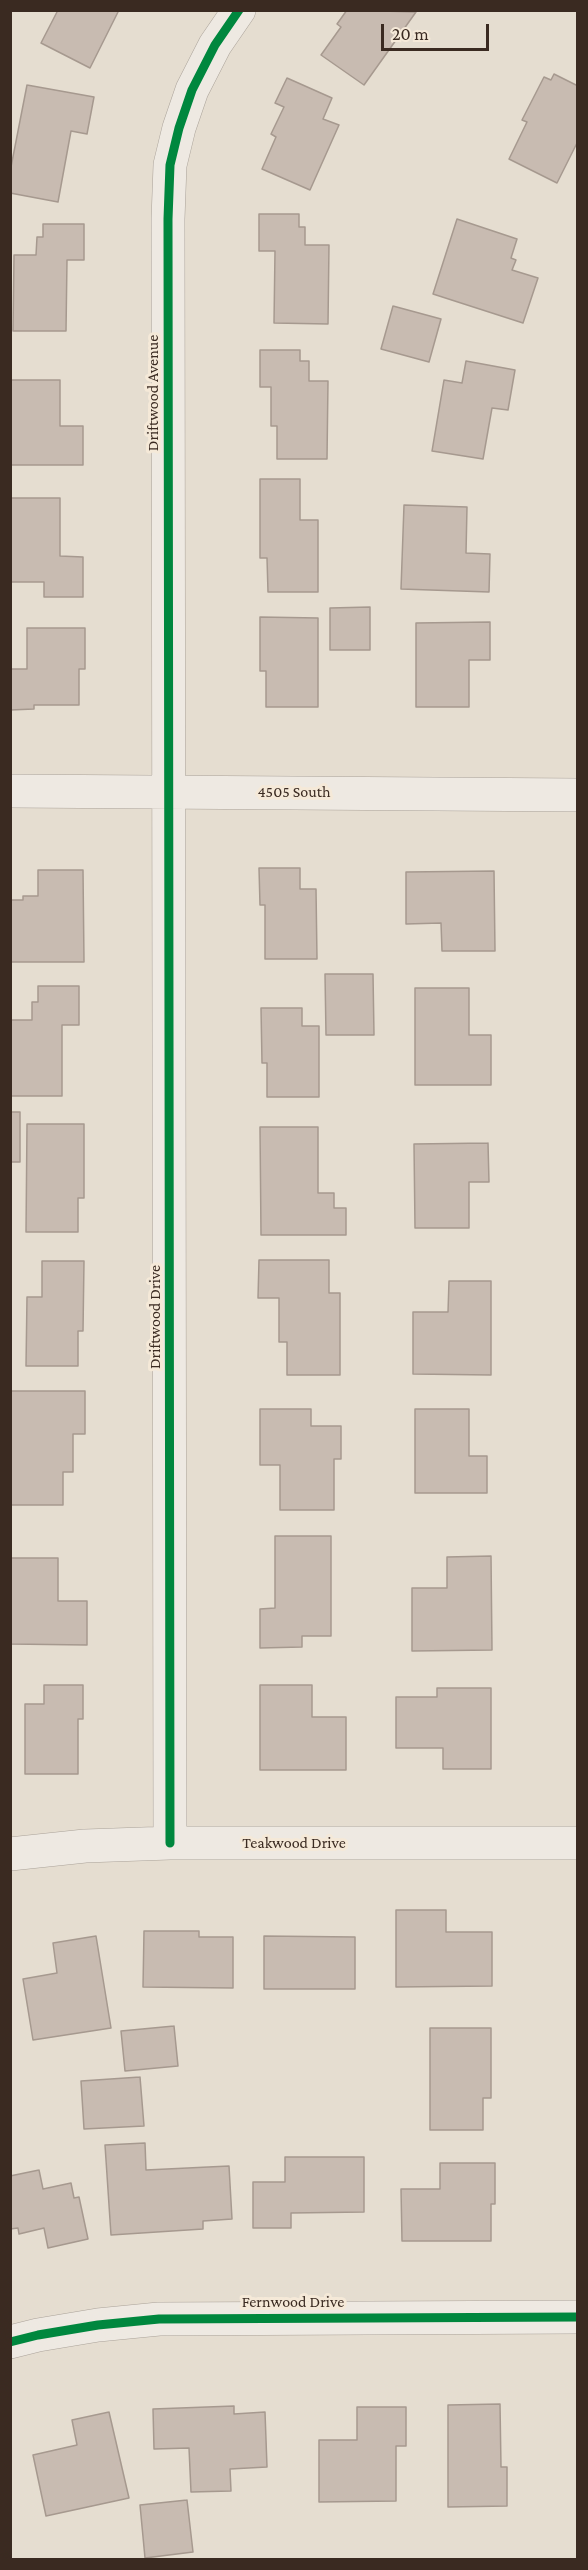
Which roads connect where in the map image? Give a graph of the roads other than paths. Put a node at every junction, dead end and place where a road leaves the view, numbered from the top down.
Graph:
1 (238, 10) edge
2 (10, 791) edge
3 (170, 791) junction
4 (578, 795) edge
5 (170, 1843) junction
6 (578, 1843) edge
7 (10, 1854) edge
8 (578, 2317) edge
9 (10, 2342) edge

1 - 3 street, Driftwood Avenue
2 - 3 street, 4505 South
3 - 4 street, 4505 South
3 - 5 street, Driftwood Drive
5 - 6 street, Teakwood Drive
5 - 7 street, Teakwood Drive
8 - 9 street, Fernwood Drive

